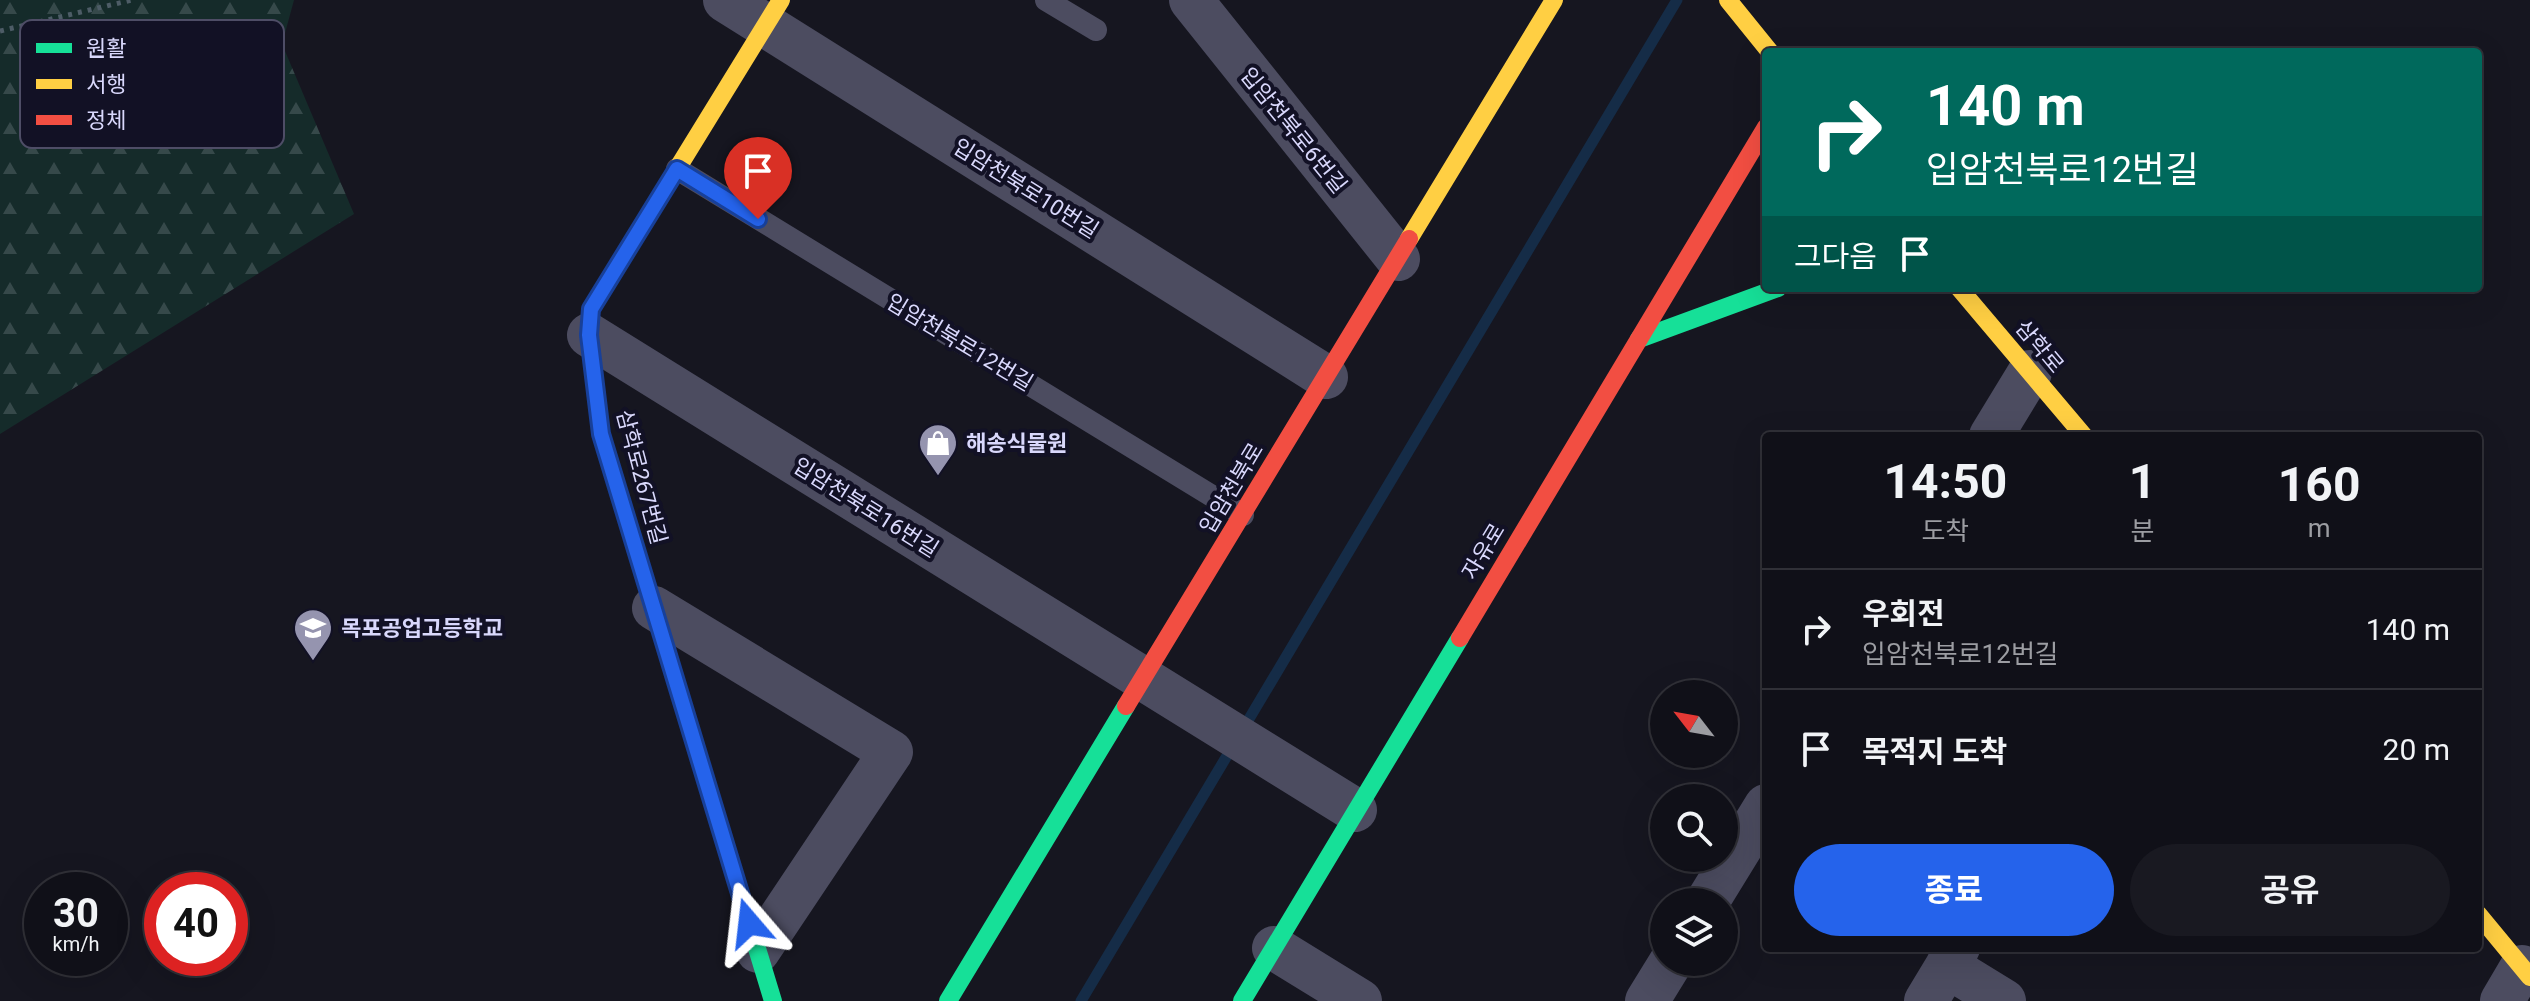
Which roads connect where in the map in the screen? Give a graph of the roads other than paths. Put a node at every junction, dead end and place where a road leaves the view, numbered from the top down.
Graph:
1 (725, 0) edge
2 (1046, 0) edge
3 (1191, 0) edge
4 (1554, 0) edge
5 (1728, 0) edge
6 (773, 12) edge
7 (1096, 30) dead end
8 (1767, 48) edge
9 (1762, 134) edge
10 (677, 169) junction
11 (1398, 259) junction
12 (1767, 292) edge
13 (1962, 292) edge
14 (589, 335) junction
15 (1639, 339) junction
16 (2030, 372) junction
17 (1326, 377) junction
18 (1993, 432) edge
19 (2081, 432) edge
20 (1243, 515) junction
21 (654, 608) junction
22 (1143, 680) junction
23 (1355, 810) junction
24 (1762, 813) edge
25 (1716, 888) edge
26 (2482, 921) edge
27 (1274, 948) junction
28 (758, 951) junction
29 (1944, 972) edge
30 (1662, 976) edge
31 (2518, 982) edge
32 (773, 1001) edge
33 (948, 1001) edge
34 (1242, 1001) edge
35 (1360, 1001) edge
36 (1647, 1001) edge
37 (2004, 1001) edge

1 - 6 street, 입암천북로10번길
2 - 7 lane
3 - 11 street, 입암천북로6번길
4 - 11 street, 입암천북로
5 - 8 street
6 - 10 street, 삼학로267번길
6 - 17 street, 입암천북로10번길
9 - 15 street, 자유로
10 - 14 street, 삼학로267번길
10 - 20 lane, 입암천북로12번길
11 - 17 street, 입암천북로
12 - 15 street
13 - 16 street, 삼학로
14 - 21 street, 삼학로267번길
14 - 22 street, 입암천북로16번길
15 - 23 street, 자유로
16 - 18 street
16 - 19 street, 삼학로
17 - 20 street, 입암천북로
20 - 22 street, 입암천북로
21 - 28 street, 삼학로267번길
21 - 28 street
22 - 23 street, 입암천북로16번길
22 - 33 street, 입암천북로
23 - 27 street, 자유로
24 - 25 street
26 - 31 street
27 - 34 street, 자유로
27 - 35 street
28 - 32 street, 삼학로267번길
29 - 37 street
30 - 36 street

